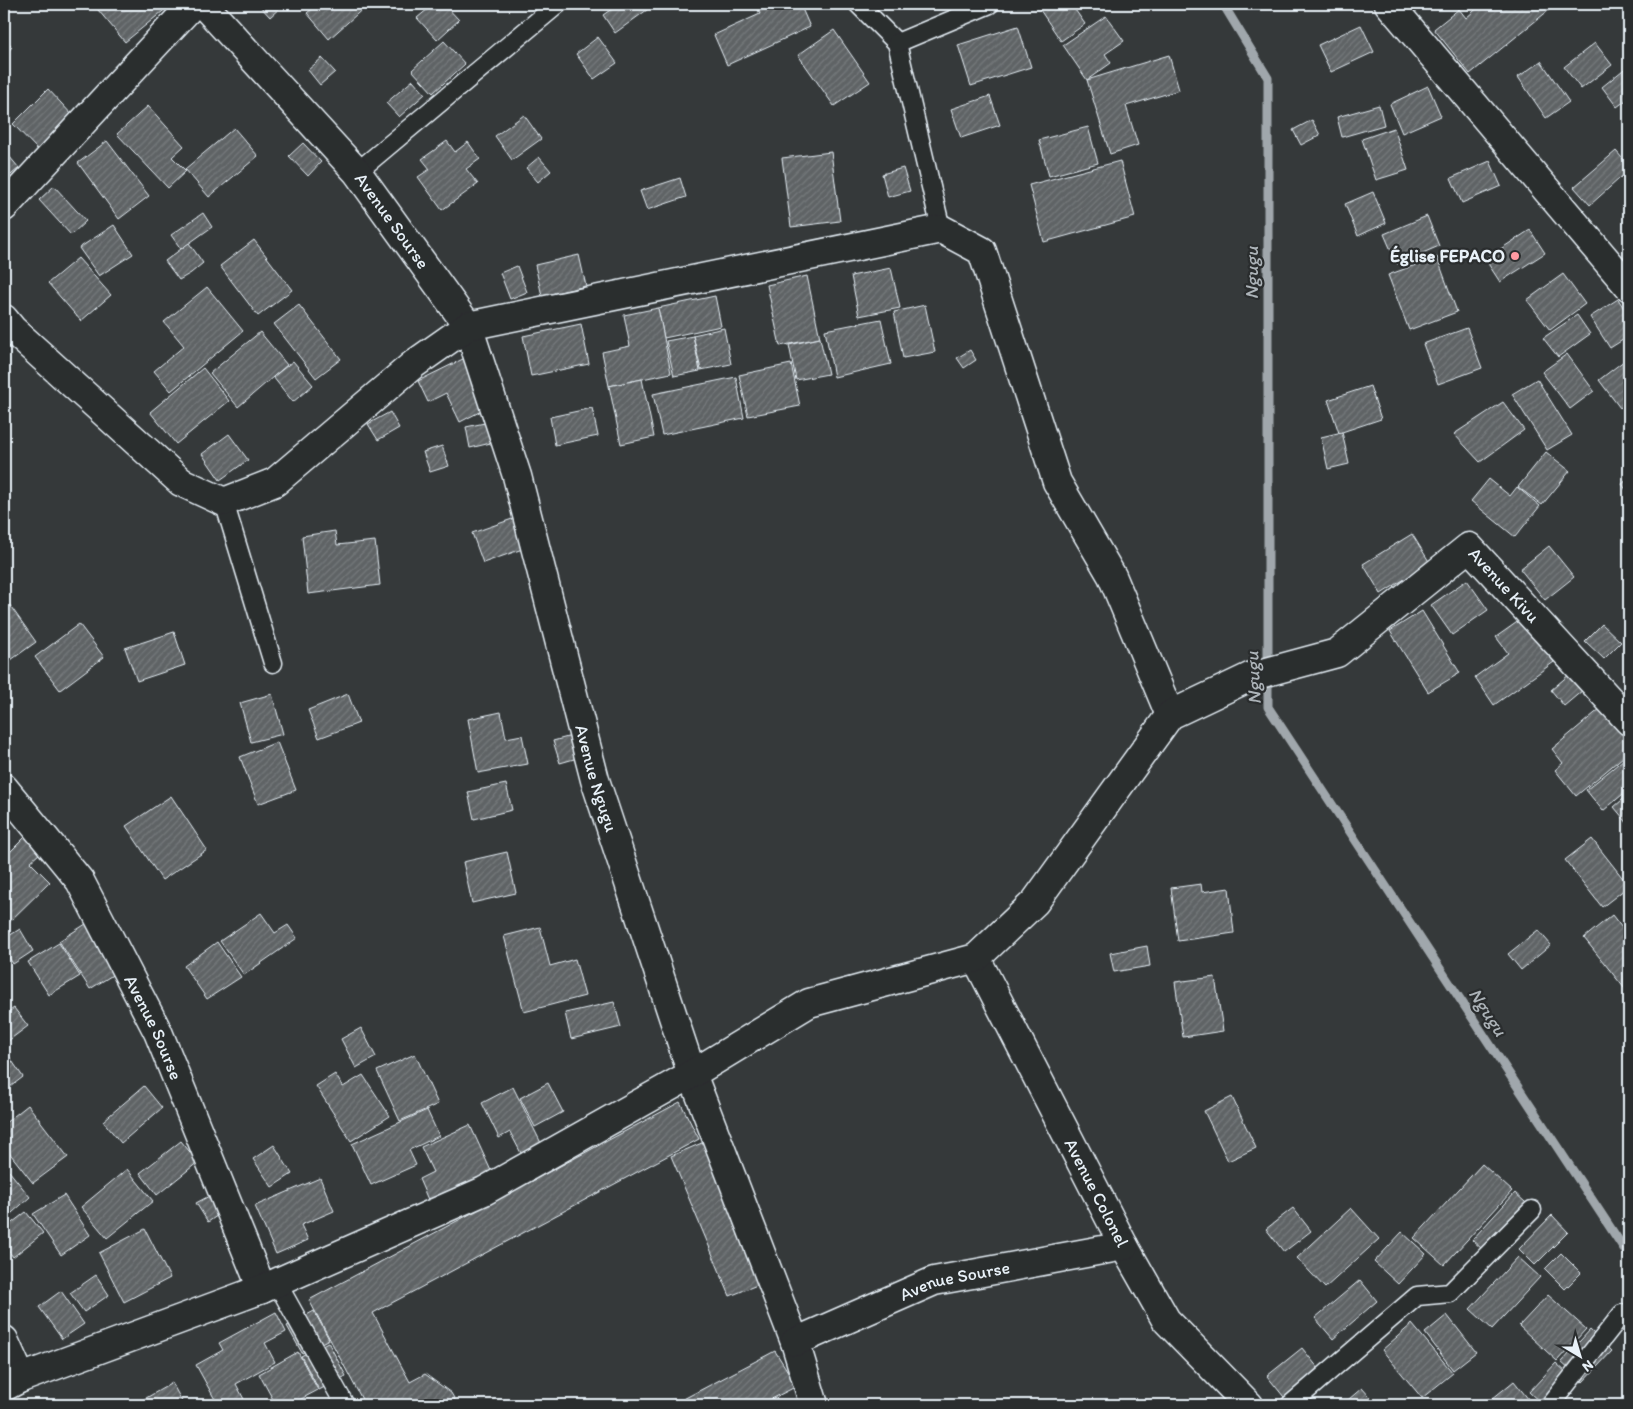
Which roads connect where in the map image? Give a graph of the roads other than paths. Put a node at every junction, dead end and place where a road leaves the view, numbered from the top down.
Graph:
1 (192, 4) edge
2 (203, 4) edge
3 (558, 4) edge
4 (858, 4) edge
5 (990, 4) edge
6 (1389, 4) edge
7 (897, 43) junction
8 (357, 172) junction
9 (4, 207) edge
10 (941, 229) junction
11 (1629, 287) edge
12 (468, 326) junction
13 (7, 329) edge
14 (517, 476) joint
15 (224, 502) junction
16 (273, 663) dead end
17 (1170, 714) junction
18 (1629, 721) edge
19 (4, 788) edge
20 (976, 958) junction
21 (692, 1074) junction
22 (1532, 1210) dead end
23 (1124, 1246) junction
24 (270, 1286) junction
25 (1622, 1314) dead end
26 (4, 1340) edge
27 (795, 1342) junction
28 (12, 1382) edge
29 (345, 1405) edge
30 (814, 1405) edge
31 (1249, 1405) edge
32 (1290, 1405) edge
33 (1550, 1405) edge

1 - 9 street
2 - 8 street, Avenue Sourse
3 - 8 lane
4 - 7 lane
5 - 7 lane
6 - 11 street
7 - 10 lane
8 - 12 street, Avenue Sourse
10 - 12 street
10 - 17 street
12 - 14 street, Avenue Sourse
12 - 15 street
13 - 15 street
14 - 21 street, Avenue Ngugu
15 - 16 lane
17 - 18 street, Avenue Kivu
17 - 20 street
19 - 24 street, Avenue Sourse
20 - 21 street
20 - 23 street, Avenue Colonel
21 - 24 street
21 - 27 street, Avenue Ngugu
22 - 32 lane
23 - 27 street, Avenue Sourse
23 - 31 street, Avenue Colonel
24 - 28 street
24 - 29 lane
25 - 33 lane
26 - 28 street
27 - 30 street, Avenue Ngugu

